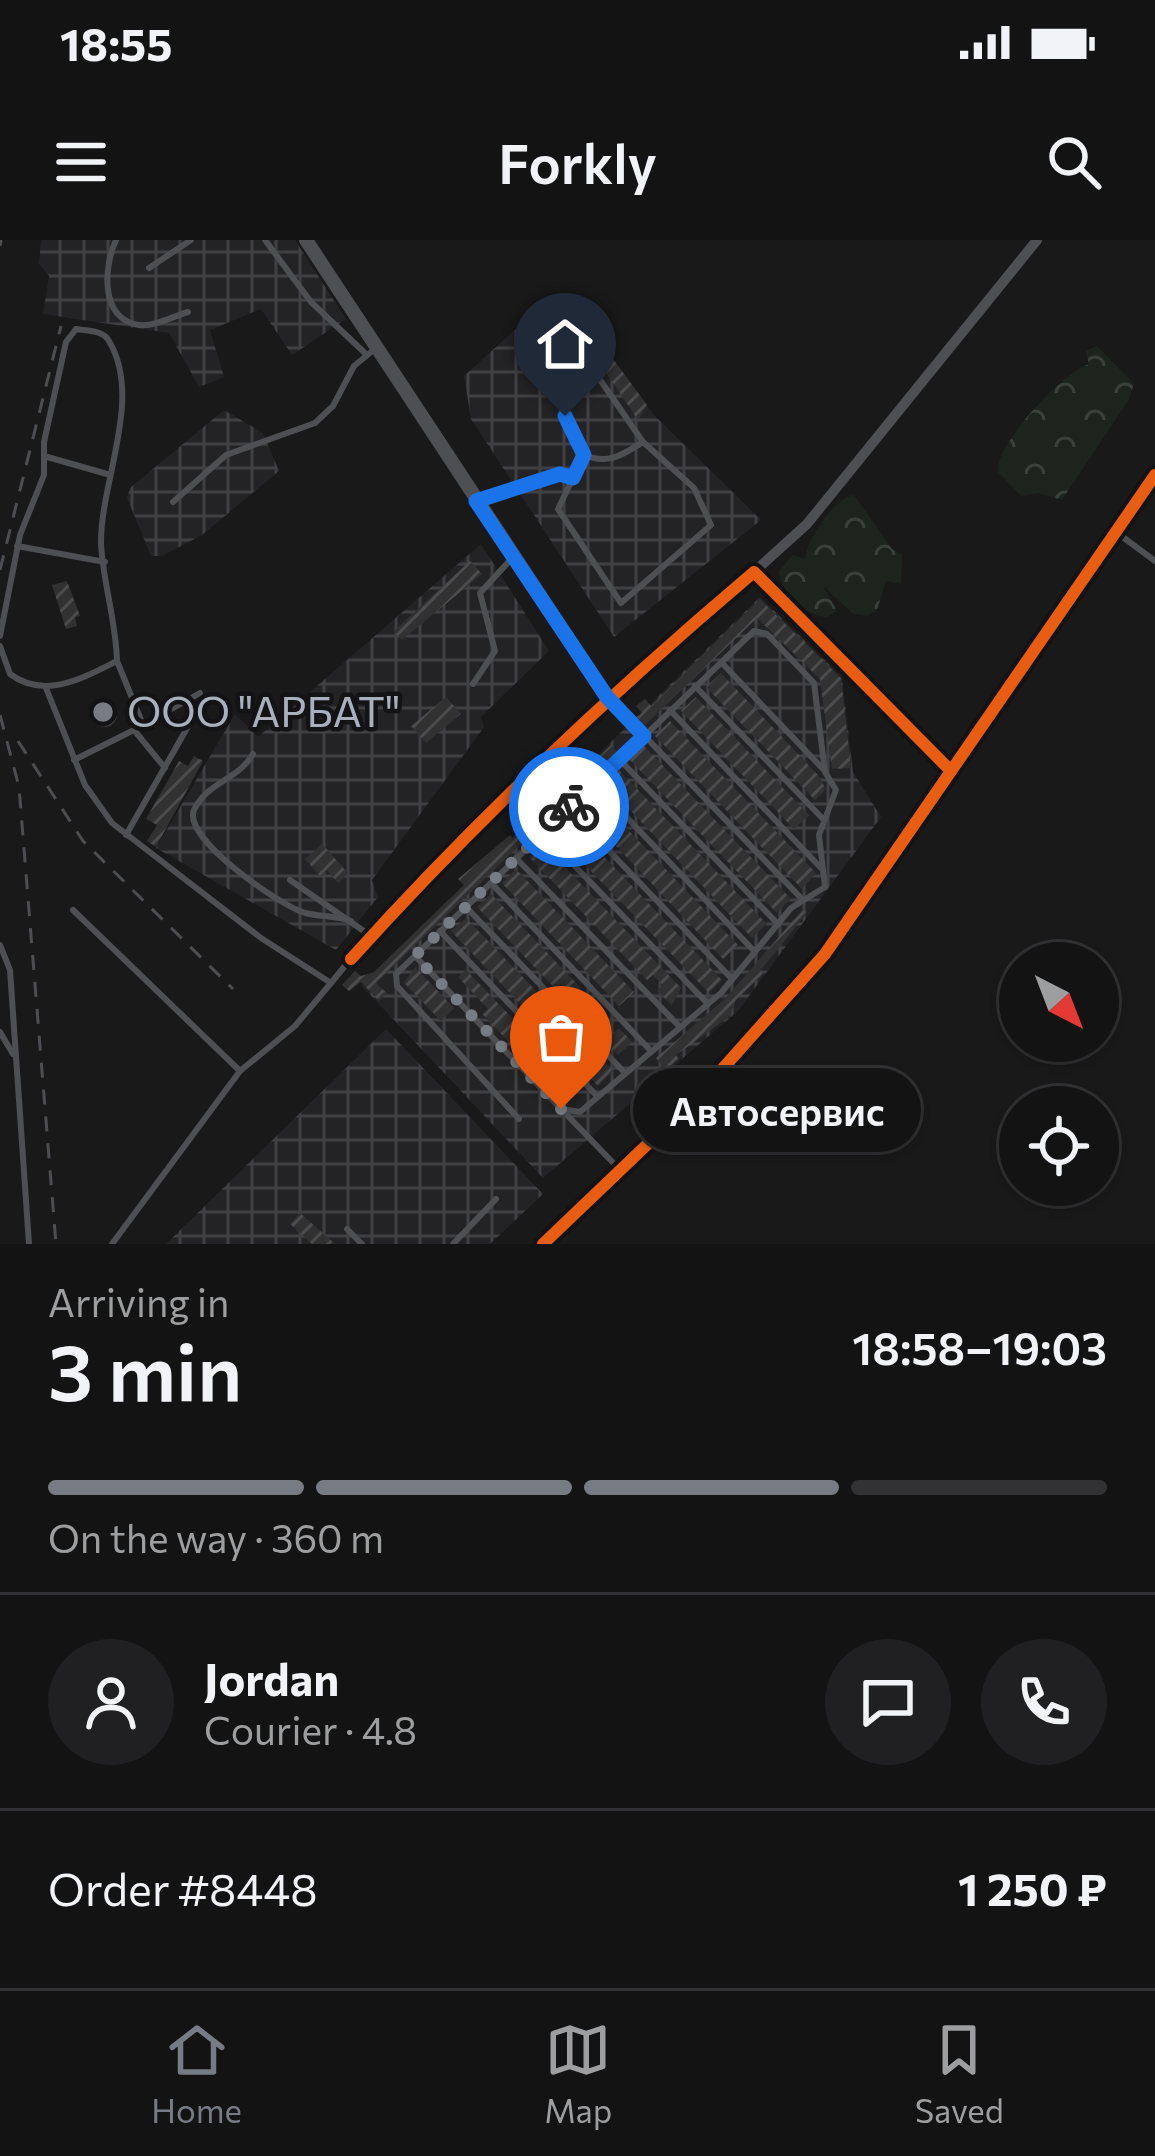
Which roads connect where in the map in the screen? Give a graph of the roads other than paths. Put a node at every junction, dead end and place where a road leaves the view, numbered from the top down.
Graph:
1 (116, 240) edge
2 (191, 240) edge
3 (266, 240) edge
4 (306, 240) edge
5 (1037, 240) edge
6 (149, 268) dead end
7 (188, 312) dead end
8 (372, 351) junction
9 (643, 442) junction
10 (584, 455) junction
11 (44, 456) junction
12 (106, 474) junction
13 (1155, 475) edge
14 (573, 478) junction
15 (476, 501) junction
16 (173, 502) dead end
17 (1116, 532) junction
18 (17, 546) junction
19 (513, 557) junction
20 (1155, 561) edge
21 (105, 562) junction
22 (754, 572) junction
23 (0, 636) edge
24 (0, 646) edge
25 (117, 661) junction
26 (721, 662) junction
27 (473, 684) dead end
28 (695, 686) junction
29 (46, 688) junction
30 (200, 693) dead end
31 (607, 697) junction
32 (670, 710) junction
33 (190, 723) dead end
34 (143, 724) junction
35 (134, 730) junction
36 (644, 736) junction
37 (253, 754) dead end
38 (620, 759) junction
39 (74, 760) junction
40 (165, 768) junction
41 (951, 771) junction
42 (825, 772) junction
43 (594, 783) junction
44 (568, 808) junction
45 (824, 820) junction
46 (543, 832) junction
47 (126, 835) junction
48 (517, 858) junction
49 (825, 872) junction
50 (290, 880) dead end
51 (491, 883) junction
52 (801, 898) junction
53 (466, 907) junction
54 (73, 910) dead end
55 (350, 921) junction
56 (778, 924) junction
57 (440, 931) junction
58 (371, 936) junction
59 (0, 945) edge
60 (755, 952) junction
61 (415, 956) junction
62 (351, 958) joint
63 (733, 980) junction
64 (331, 983) junction
65 (707, 1004) junction
66 (679, 1025) junction
67 (0, 1032) edge
68 (649, 1049) junction
69 (17, 1065) junction
70 (240, 1071) junction
71 (624, 1072) junction
72 (597, 1096) junction
73 (561, 1109) junction
74 (519, 1119) dead end
75 (621, 1171) junction
76 (496, 1199) dead end
77 (347, 1229) dead end
78 (29, 1244) edge
79 (112, 1244) edge
80 (362, 1244) edge
81 (452, 1244) edge
82 (543, 1244) edge

1 - 7 lane
2 - 6 lane
3 - 8 lane
4 - 8 street
5 - 22 street
8 - 15 street
8 - 16 lane
9 - 10 lane
9 - 10 lane
9 - 14 lane
10 - 14 lane
11 - 12 lane
11 - 12 lane
11 - 18 lane
12 - 21 lane
13 - 17 street
14 - 15 lane
15 - 19 street
17 - 20 lane
17 - 41 street
18 - 21 lane
18 - 23 lane
19 - 27 lane
19 - 31 street
21 - 25 lane
22 - 31 street
22 - 41 street
24 - 29 lane
25 - 29 lane
25 - 34 lane
26 - 28 lane
26 - 42 lane
26 - 42 lane
28 - 32 lane
28 - 45 lane
29 - 39 lane
30 - 34 lane
31 - 36 lane
31 - 58 street
32 - 36 lane
32 - 49 lane
33 - 40 lane
34 - 35 lane
35 - 39 lane
35 - 40 lane
36 - 38 lane
36 - 52 lane
37 - 55 lane
38 - 43 lane
38 - 56 lane
39 - 47 lane
40 - 47 lane
41 - 75 street
42 - 45 lane
43 - 44 lane
43 - 60 lane
44 - 46 lane
44 - 63 lane
45 - 49 lane
46 - 48 lane
46 - 65 lane
47 - 64 lane
48 - 51 lane
48 - 66 lane
49 - 52 lane
50 - 55 lane
51 - 53 lane
51 - 68 lane
52 - 56 lane
53 - 57 lane
53 - 71 lane
54 - 70 lane
55 - 58 lane
56 - 60 lane
57 - 61 lane
57 - 72 lane
58 - 62 street
59 - 69 lane
60 - 63 lane
61 - 73 lane
61 - 74 lane
62 - 64 lane
63 - 65 lane
64 - 70 lane
65 - 66 lane
66 - 68 lane
67 - 69 lane
68 - 71 lane
69 - 78 lane
70 - 79 lane
71 - 72 lane
72 - 73 lane
73 - 75 lane
75 - 82 street
76 - 81 lane
77 - 80 lane

